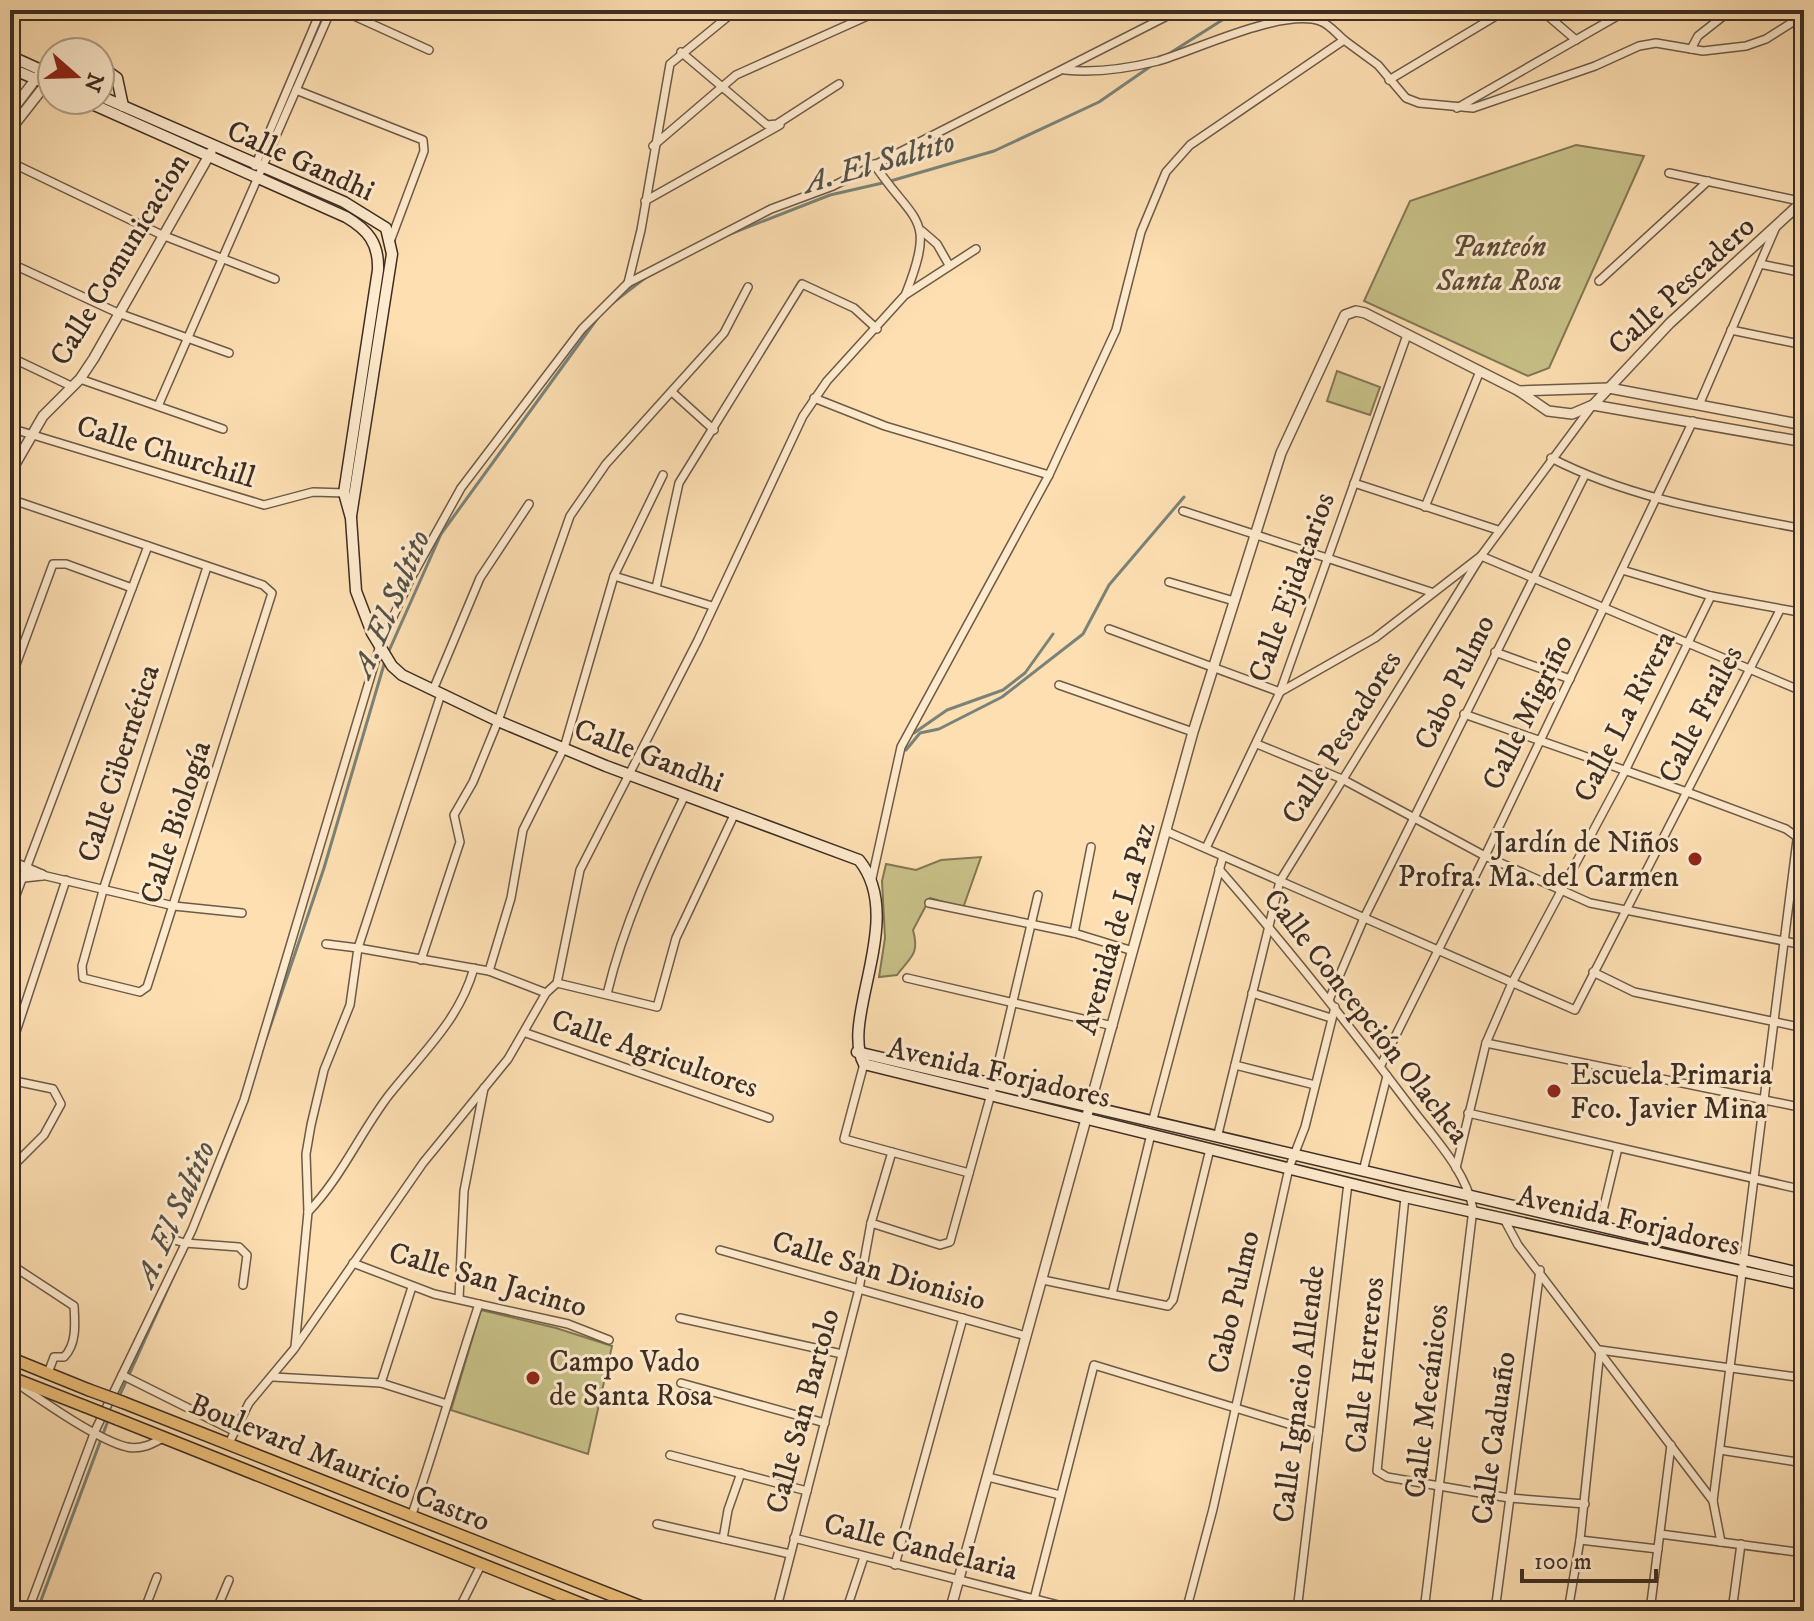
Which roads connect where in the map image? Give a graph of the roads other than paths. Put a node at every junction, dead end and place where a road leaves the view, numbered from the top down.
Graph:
1 (321, 10) edge
2 (331, 10) edge
3 (341, 10) edge
4 (736, 10) edge
5 (881, 10) edge
6 (1179, 10) edge
7 (1314, 10) edge
8 (1506, 10) edge
9 (1541, 10) edge
10 (1628, 10) edge
11 (1731, 10) edge
12 (1804, 15) edge
13 (1321, 21) junction
14 (1344, 40) junction
15 (1576, 40) junction
16 (1691, 49) junction
17 (429, 50) dead end
18 (681, 52) junction
19 (10, 56) edge
20 (10, 68) edge
21 (1063, 69) junction
22 (36, 71) edge
23 (36, 75) edge
24 (116, 77) edge
25 (1389, 80) junction
26 (839, 84) dead end
27 (721, 87) junction
28 (36, 88) edge
29 (296, 90) junction
30 (36, 93) edge
31 (116, 103) edge
32 (123, 106) junction
33 (1457, 108) junction
34 (10, 113) edge
35 (116, 113) edge
36 (792, 118) dead end
37 (10, 130) edge
38 (653, 146) junction
39 (211, 152) junction
40 (10, 162) edge
41 (874, 164) junction
42 (259, 167) junction
43 (1669, 173) dead end
44 (258, 180) junction
45 (1708, 181) junction
46 (645, 201) junction
47 (1803, 201) edge
48 (1775, 229) junction
49 (922, 231) junction
50 (162, 235) junction
51 (391, 239) junction
52 (976, 249) dead end
53 (221, 258) junction
54 (10, 263) edge
55 (1760, 264) junction
56 (949, 265) junction
57 (1804, 273) edge
58 (275, 279) dead end
59 (1599, 281) dead end
60 (628, 283) junction
61 (748, 287) dead end
62 (905, 295) junction
63 (118, 313) junction
64 (877, 329) junction
65 (1731, 330) junction
66 (1407, 335) junction
67 (187, 339) junction
68 (1804, 345) edge
69 (229, 353) dead end
70 (10, 357) edge
71 (1480, 371) junction
72 (76, 383) junction
73 (1609, 388) junction
74 (1519, 391) junction
75 (672, 392) junction
76 (814, 398) junction
77 (1593, 405) junction
78 (1699, 405) junction
79 (158, 406) junction
80 (1693, 421) junction
81 (1804, 425) edge
82 (10, 428) edge
83 (223, 429) dead end
84 (714, 430) junction
85 (31, 435) junction
86 (1804, 442) edge
87 (1551, 458) junction
88 (10, 473) edge
89 (663, 475) dead end
90 (1049, 475) junction
91 (1585, 475) junction
92 (1354, 483) junction
93 (344, 493) junction
94 (357, 494) junction
95 (10, 499) edge
96 (1655, 500) junction
97 (529, 504) dead end
98 (1425, 507) junction
99 (1183, 511) dead end
100 (351, 518) junction
101 (1804, 529) edge
102 (1498, 530) junction
103 (1254, 534) junction
104 (148, 546) junction
105 (1481, 556) junction
106 (1327, 558) junction
107 (207, 567) junction
108 (1622, 570) junction
109 (614, 576) junction
110 (1531, 580) junction
111 (1169, 582) dead end
112 (132, 588) junction
113 (656, 588) junction
114 (1431, 592) junction
115 (1711, 596) junction
116 (1234, 601) junction
117 (712, 606) junction
118 (1603, 609) junction
119 (1780, 610) junction
120 (1804, 613) edge
121 (1109, 629) dead end
122 (1689, 643) junction
123 (380, 645) junction
124 (1495, 652) junction
125 (1214, 666) junction
126 (1751, 667) junction
127 (1570, 679) junction
128 (10, 681) edge
129 (1059, 685) dead end
130 (437, 692) junction
131 (1280, 692) junction
132 (1804, 692) edge
133 (1464, 714) junction
134 (498, 721) junction
135 (1193, 732) junction
136 (1539, 742) junction
137 (1257, 744) junction
138 (564, 748) junction
139 (1624, 773) junction
140 (630, 775) junction
141 (1342, 779) junction
142 (1804, 785) edge
143 (1687, 792) junction
144 (685, 795) junction
145 (735, 813) junction
146 (1414, 818) junction
147 (1168, 832) junction
148 (1797, 835) junction
149 (1804, 842) edge
150 (1091, 847) dead end
151 (1206, 848) junction
152 (1223, 856) junction
153 (1485, 856) junction
154 (10, 861) edge
155 (1219, 869) junction
156 (26, 872) junction
157 (10, 873) edge
158 (42, 875) joint
159 (66, 880) junction
160 (1280, 881) junction
161 (871, 883) junction
162 (104, 887) junction
163 (1560, 890) junction
164 (1038, 895) dead end
165 (929, 903) dead end
166 (174, 906) junction
167 (1627, 909) junction
168 (10, 911) edge
169 (242, 913) dead end
170 (1364, 918) junction
171 (1032, 926) junction
172 (1267, 926) junction
173 (1074, 933) junction
174 (1784, 941) junction
175 (326, 944) dead end
176 (1804, 945) edge
177 (358, 948) junction
178 (1439, 950) junction
179 (1133, 951) junction
180 (421, 960) junction
181 (474, 968) junction
182 (489, 971) junction
183 (1593, 972) junction
184 (81, 975) joint
185 (907, 978) dead end
186 (557, 983) junction
187 (1512, 983) junction
188 (546, 993) junction
189 (1252, 993) junction
190 (607, 994) junction
191 (1012, 1004) junction
192 (1332, 1004) junction
193 (1331, 1018) junction
194 (1774, 1021) junction
195 (1113, 1026) junction
196 (1804, 1028) edge
197 (526, 1033) junction
198 (1486, 1043) junction
199 (10, 1050) edge
200 (862, 1057) junction
201 (1235, 1065) junction
202 (1381, 1065) junction
203 (1387, 1076) junction
204 (10, 1080) edge
205 (994, 1082) junction
206 (1315, 1085) junction
207 (485, 1086) junction
208 (991, 1094) junction
209 (1764, 1099) junction
210 (1092, 1105) junction
211 (1804, 1108) edge
212 (1468, 1113) junction
213 (1089, 1117) junction
214 (769, 1118) dead end
215 (1153, 1119) junction
216 (1151, 1134) junction
217 (1218, 1134) junction
218 (1618, 1148) junction
219 (1210, 1149) junction
220 (892, 1152) junction
221 (1295, 1154) junction
222 (1289, 1168) junction
223 (1456, 1168) junction
224 (10, 1169) edge
225 (1363, 1171) junction
226 (969, 1173) junction
227 (1754, 1179) junction
228 (1348, 1183) junction
229 (1804, 1190) edge
230 (1405, 1197) junction
231 (1472, 1203) junction
232 (308, 1212) junction
233 (1503, 1216) junction
234 (871, 1223) junction
235 (1599, 1228) junction
236 (160, 1236) dead end
237 (185, 1243) junction
238 (720, 1250) dead end
239 (353, 1263) junction
240 (10, 1264) edge
241 (1743, 1265) junction
242 (1540, 1270) junction
243 (1804, 1274) edge
244 (1043, 1280) junction
245 (243, 1285) dead end
246 (1804, 1285) edge
247 (412, 1287) junction
248 (859, 1289) junction
249 (1112, 1294) junction
250 (459, 1299) junction
251 (479, 1304) junction
252 (680, 1318) dead end
253 (963, 1318) junction
254 (1026, 1336) junction
255 (609, 1340) dead end
256 (294, 1349) junction
257 (1600, 1350) junction
258 (842, 1354) junction
259 (10, 1358) edge
260 (1730, 1365) junction
261 (48, 1373) junction
262 (122, 1375) junction
263 (273, 1377) junction
264 (1804, 1378) edge
265 (16, 1381) edge
266 (381, 1383) junction
267 (681, 1383) dead end
268 (10, 1393) edge
269 (447, 1404) junction
270 (1233, 1406) junction
271 (825, 1423) junction
272 (95, 1431) junction
273 (234, 1431) junction
274 (1318, 1433) junction
275 (163, 1438) junction
276 (229, 1443) junction
277 (1671, 1445) junction
278 (1720, 1450) junction
279 (670, 1455) dead end
280 (1804, 1463) edge
281 (741, 1473) junction
282 (988, 1477) junction
283 (1440, 1484) junction
284 (807, 1491) junction
285 (1060, 1495) junction
286 (1509, 1498) junction
287 (1713, 1501) junction
288 (1585, 1504) junction
289 (411, 1517) junction
290 (657, 1524) dead end
291 (1660, 1534) junction
292 (794, 1538) junction
293 (723, 1539) junction
294 (1580, 1540) junction
295 (1721, 1542) junction
296 (1741, 1544) junction
297 (1658, 1549) junction
298 (1804, 1553) edge
299 (790, 1554) junction
300 (864, 1557) junction
301 (482, 1563) junction
302 (895, 1565) junction
303 (157, 1577) dead end
304 (229, 1580) dead end
305 (959, 1580) junction
306 (1034, 1600) junction
307 (28, 1611) edge
308 (144, 1611) edge
309 (216, 1611) edge
310 (458, 1611) edge
311 (599, 1611) edge
312 (652, 1611) edge
313 (776, 1611) edge
314 (846, 1611) edge
315 (950, 1611) edge
316 (1031, 1611) edge
317 (1082, 1611) edge
318 (1186, 1611) edge
319 (1297, 1611) edge
320 (1424, 1611) edge
321 (1495, 1611) edge
322 (1568, 1611) edge
323 (1650, 1611) edge
324 (1732, 1611) edge

1 - 42 street
2 - 29 street
3 - 17 street
4 - 18 street
5 - 27 street
6 - 21 street
7 - 13 street
8 - 25 street
9 - 15 street
10 - 15 street
11 - 16 street
12 - 16 street
13 - 14 street
13 - 21 street
14 - 25 street
14 - 90 street
15 - 33 street
16 - 33 street
18 - 27 street
18 - 38 street
19 - 22 main road
20 - 23 main road
21 - 41 street
24 - 32 main road
25 - 33 street
26 - 27 street
27 - 38 street
28 - 34 street
29 - 42 street
29 - 51 street
30 - 37 street
31 - 32 main road, Calle Gandhi
32 - 39 main road, Calle Gandhi
35 - 39 main road, Calle Gandhi
36 - 46 street
38 - 46 street
39 - 42 main road, Calle Gandhi
39 - 44 main road, Calle Gandhi
39 - 50 street, Calle Comunicacion
40 - 50 street
41 - 49 street
41 - 60 street
42 - 44 street
42 - 51 main road, Calle Gandhi
43 - 45 street
44 - 53 street
44 - 93 main road, Calle Gandhi
45 - 47 street
45 - 59 street
46 - 60 street
47 - 48 street, Calle Pescadero
48 - 55 street
48 - 73 street, Calle Pescadero
49 - 56 street
49 - 62 street
50 - 53 street
50 - 63 street, Calle Comunicacion
51 - 94 main road, Calle Gandhi
52 - 56 street
53 - 58 street
53 - 67 street
54 - 63 street
55 - 57 street
55 - 65 street
56 - 62 street
60 - 123 street
61 - 75 street
62 - 64 street
63 - 67 street
63 - 72 street, Calle Comunicacion
64 - 76 street
64 - 84 street
65 - 68 street
65 - 78 street
66 - 71 street
66 - 92 street, Calle Ejidatarios
66 - 103 street, Avenida de La Paz
67 - 69 street
67 - 79 street
70 - 72 street
71 - 74 street
71 - 98 street
72 - 79 street
72 - 85 street, Calle Comunicacion
73 - 74 street
73 - 77 street, Calle Pescadero
73 - 78 street
74 - 77 street
75 - 84 street
75 - 134 street
76 - 90 street
76 - 117 street
77 - 80 street
77 - 87 street, Calle Pescadores
78 - 81 street
79 - 83 street
80 - 86 street
80 - 96 street, Calle Migriño
82 - 85 street, Calle Churchill
84 - 113 street
85 - 88 street, Calle Comunicacion
85 - 93 street, Calle Churchill
87 - 91 street
87 - 102 street, Calle Pescadores
89 - 109 street
90 - 161 street
91 - 96 street
91 - 110 street, Cabo Pulmo
92 - 98 street
92 - 106 street, Calle Ejidatarios
93 - 94 street, Calle Churchill
93 - 100 main road, Calle Gandhi
94 - 100 main road, Calle Gandhi
95 - 104 street
96 - 101 street
96 - 108 street, Calle Migriño
97 - 130 street
98 - 102 street
99 - 103 street
100 - 123 main road, Calle Gandhi
102 - 105 street, Calle Pescadores
103 - 106 street
103 - 116 street, Avenida de La Paz
104 - 107 street
104 - 112 street
105 - 110 street
105 - 114 street
105 - 141 street, Calle Pescadores
106 - 114 street
106 - 131 street, Calle Ejidatarios
107 - 162 street, Calle Cibernética
107 - 166 street, Calle Biología
108 - 115 street
108 - 118 street, Calle Migriño
109 - 113 street
109 - 138 street
110 - 118 street
110 - 124 street, Cabo Pulmo
111 - 116 street
112 - 128 street
112 - 156 street
113 - 117 street
114 - 131 street
115 - 119 street
115 - 122 street, Calle La Rivera
116 - 125 street, Avenida de La Paz
117 - 140 street
118 - 122 street
118 - 127 street, Calle Migriño
119 - 120 street
119 - 126 street, Calle Frailes
121 - 125 street
122 - 126 street
122 - 139 street, Calle La Rivera
123 - 130 main road, Calle Gandhi
123 - 237 street
124 - 127 street
124 - 133 street, Cabo Pulmo
125 - 131 street
125 - 135 street, Avenida de La Paz
126 - 132 street
126 - 143 street, Calle Frailes
127 - 136 street, Calle Migriño
129 - 135 street
130 - 134 main road, Calle Gandhi
130 - 177 street
131 - 137 street, Calle Ejidatarios
133 - 136 street
133 - 146 street, Cabo Pulmo
134 - 138 main road, Calle Gandhi
134 - 180 street
135 - 147 street, Avenida de La Paz
136 - 139 street
136 - 153 street, Calle Migriño
137 - 141 street
137 - 151 street, Calle Ejidatarios
138 - 140 main road, Calle Gandhi
138 - 182 street
139 - 143 street
139 - 163 street, Calle La Rivera
140 - 144 main road, Calle Gandhi
140 - 186 street
141 - 146 street
141 - 160 street, Calle Pescadores
142 - 148 street
143 - 148 street
143 - 167 street, Calle Frailes
144 - 145 main road, Calle Gandhi
144 - 190 street
145 - 161 main road, Calle Gandhi
145 - 190 street
146 - 153 street
146 - 170 street, Cabo Pulmo
147 - 151 street
147 - 179 street, Avenida de La Paz
148 - 149 street
148 - 174 street
150 - 173 street
151 - 152 street
152 - 155 street
152 - 160 street
153 - 163 street
153 - 178 street, Calle Migriño
154 - 156 street
155 - 172 street, Calle Concepción Olachea
155 - 215 street
156 - 157 street
156 - 158 street
156 - 168 street
158 - 159 street
159 - 162 street
159 - 199 street
160 - 170 street
160 - 172 street, Calle Pescadores
161 - 200 main road
162 - 166 street
162 - 184 street, Calle Cibernética
163 - 167 street
163 - 187 street, Calle La Rivera
164 - 171 street
165 - 171 street
166 - 169 street
166 - 184 street, Calle Biología
167 - 174 street
167 - 183 street, Calle Frailes
170 - 178 street
170 - 192 street, Cabo Pulmo
171 - 173 street
171 - 191 street
172 - 189 street, Calle Pescadores
172 - 192 street, Calle Concepción Olachea
173 - 179 street
174 - 176 street
174 - 194 street
175 - 177 street
177 - 180 street
177 - 232 street
178 - 187 street
178 - 202 street, Calle Migriño
179 - 195 street, Avenida de La Paz
180 - 181 street
181 - 182 street
181 - 232 street
182 - 188 street
183 - 187 street, Calle Frailes
183 - 194 street
185 - 191 street
186 - 188 street
186 - 190 street
187 - 198 street, Calle La Rivera
188 - 197 street
189 - 193 street
189 - 201 street, Calle Pescadores
191 - 195 street
191 - 205 street
192 - 193 street, Cabo Pulmo
192 - 202 street, Calle Concepción Olachea
193 - 206 street, Cabo Pulmo
194 - 196 street
194 - 209 street
195 - 210 street, Avenida de La Paz
197 - 207 street
197 - 214 street, Calle Agricultores
198 - 209 street
198 - 212 street, Calle La Rivera
200 - 205 main road, Avenida Forjadores
200 - 208 main road, Avenida Forjadores
200 - 220 street
201 - 206 street
201 - 217 street, Calle Pescadores
202 - 203 street, Calle Concepción Olachea
203 - 223 street, Calle Concepción Olachea
203 - 225 street
204 - 224 street
205 - 208 street
205 - 210 main road, Avenida Forjadores
206 - 221 street, Cabo Pulmo
207 - 239 street
207 - 250 street
208 - 213 main road, Avenida Forjadores
208 - 226 street
209 - 211 street
209 - 227 street
210 - 213 street, Avenida de La Paz
210 - 215 main road, Avenida Forjadores
212 - 218 street
212 - 223 street, Calle La Rivera
213 - 216 main road, Avenida Forjadores
213 - 244 street, Avenida de La Paz
215 - 217 main road, Avenida Forjadores
216 - 219 main road, Avenida Forjadores
216 - 249 street
217 - 221 main road, Avenida Forjadores
218 - 227 street
218 - 235 street
219 - 222 main road, Avenida Forjadores
219 - 249 street
220 - 226 street
220 - 234 street, Calle San Bartolo
221 - 222 street, Cabo Pulmo
221 - 225 main road, Avenida Forjadores
222 - 228 main road, Avenida Forjadores
222 - 270 street, Cabo Pulmo
223 - 231 street, Calle Concepción Olachea
225 - 231 main road, Avenida Forjadores
226 - 234 street
227 - 229 street
227 - 241 street
228 - 230 main road, Avenida Forjadores
228 - 274 street, Calle Ignacio Allende
230 - 231 main road, Avenida Forjadores
230 - 283 street, Calle Herreros
231 - 233 main road, Avenida Forjadores
231 - 235 main road, Avenida Forjadores
231 - 283 street, Calle Mecánicos
232 - 256 street
233 - 241 main road, Avenida Forjadores
233 - 242 street
234 - 248 street, Calle San Bartolo
235 - 241 main road, Avenida Forjadores
236 - 237 street
237 - 245 street
237 - 262 street
238 - 248 street, Calle San Dionisio
239 - 247 street, Calle San Jacinto
239 - 256 street
240 - 261 street
241 - 243 main road, Avenida Forjadores
241 - 246 main road, Avenida Forjadores
241 - 260 street
242 - 257 street
242 - 286 street, Calle Caduaño
244 - 249 street
244 - 254 street, Avenida de La Paz
247 - 250 street, Calle San Jacinto
247 - 266 street
248 - 253 street, Calle San Dionisio
248 - 258 street, Calle San Bartolo
250 - 251 street, Calle San Jacinto
251 - 255 street, Calle San Jacinto
251 - 269 street
252 - 258 street
253 - 254 street, Calle San Dionisio
253 - 302 street
254 - 282 street, Avenida de La Paz
256 - 263 street
257 - 260 street
257 - 277 street
257 - 288 street
258 - 271 street, Calle San Bartolo
259 - 261 main road, Boulevard Mauricio Castro
260 - 264 street
260 - 278 street
261 - 276 main road, Boulevard Mauricio Castro, bridge
262 - 272 street
262 - 273 street
263 - 266 street
263 - 273 street
265 - 268 street
265 - 272 street
265 - 275 main road, Boulevard Mauricio Castro, bridge
266 - 269 street
267 - 271 street
269 - 289 street
270 - 274 street
270 - 285 street
270 - 318 street, Cabo Pulmo
271 - 284 street, Calle San Bartolo
272 - 275 street
272 - 307 street
273 - 276 street
274 - 319 street, Calle Ignacio Allende
275 - 301 main road, Boulevard Mauricio Castro
276 - 289 main road, Boulevard Mauricio Castro
277 - 287 street
277 - 291 street
278 - 280 street
278 - 287 street
279 - 281 street
281 - 284 street
281 - 293 street
282 - 285 street
282 - 305 street, Avenida de La Paz
283 - 286 street, Calle Herreros
283 - 320 street, Calle Mecánicos
284 - 292 street, Calle San Bartolo
285 - 306 street
286 - 288 street, Calle Herreros
286 - 321 street, Calle Caduaño
287 - 295 street
288 - 294 street
289 - 312 main road, Boulevard Mauricio Castro
290 - 293 street, Calle Candelaria
291 - 295 street
291 - 297 street
292 - 299 street, Calle San Bartolo
292 - 300 street, Calle Candelaria
293 - 299 street, Calle Candelaria
294 - 297 street
294 - 322 street
295 - 296 street
296 - 298 street
296 - 324 street
297 - 323 street
299 - 313 street, Calle San Bartolo
300 - 302 street, Calle Candelaria
300 - 314 street
301 - 310 street
301 - 311 main road, Boulevard Mauricio Castro
302 - 305 street, Calle Candelaria
303 - 308 street
304 - 309 street
305 - 306 street, Calle Candelaria
305 - 315 street, Avenida de La Paz
306 - 316 street
306 - 317 street, Calle Candelaria

